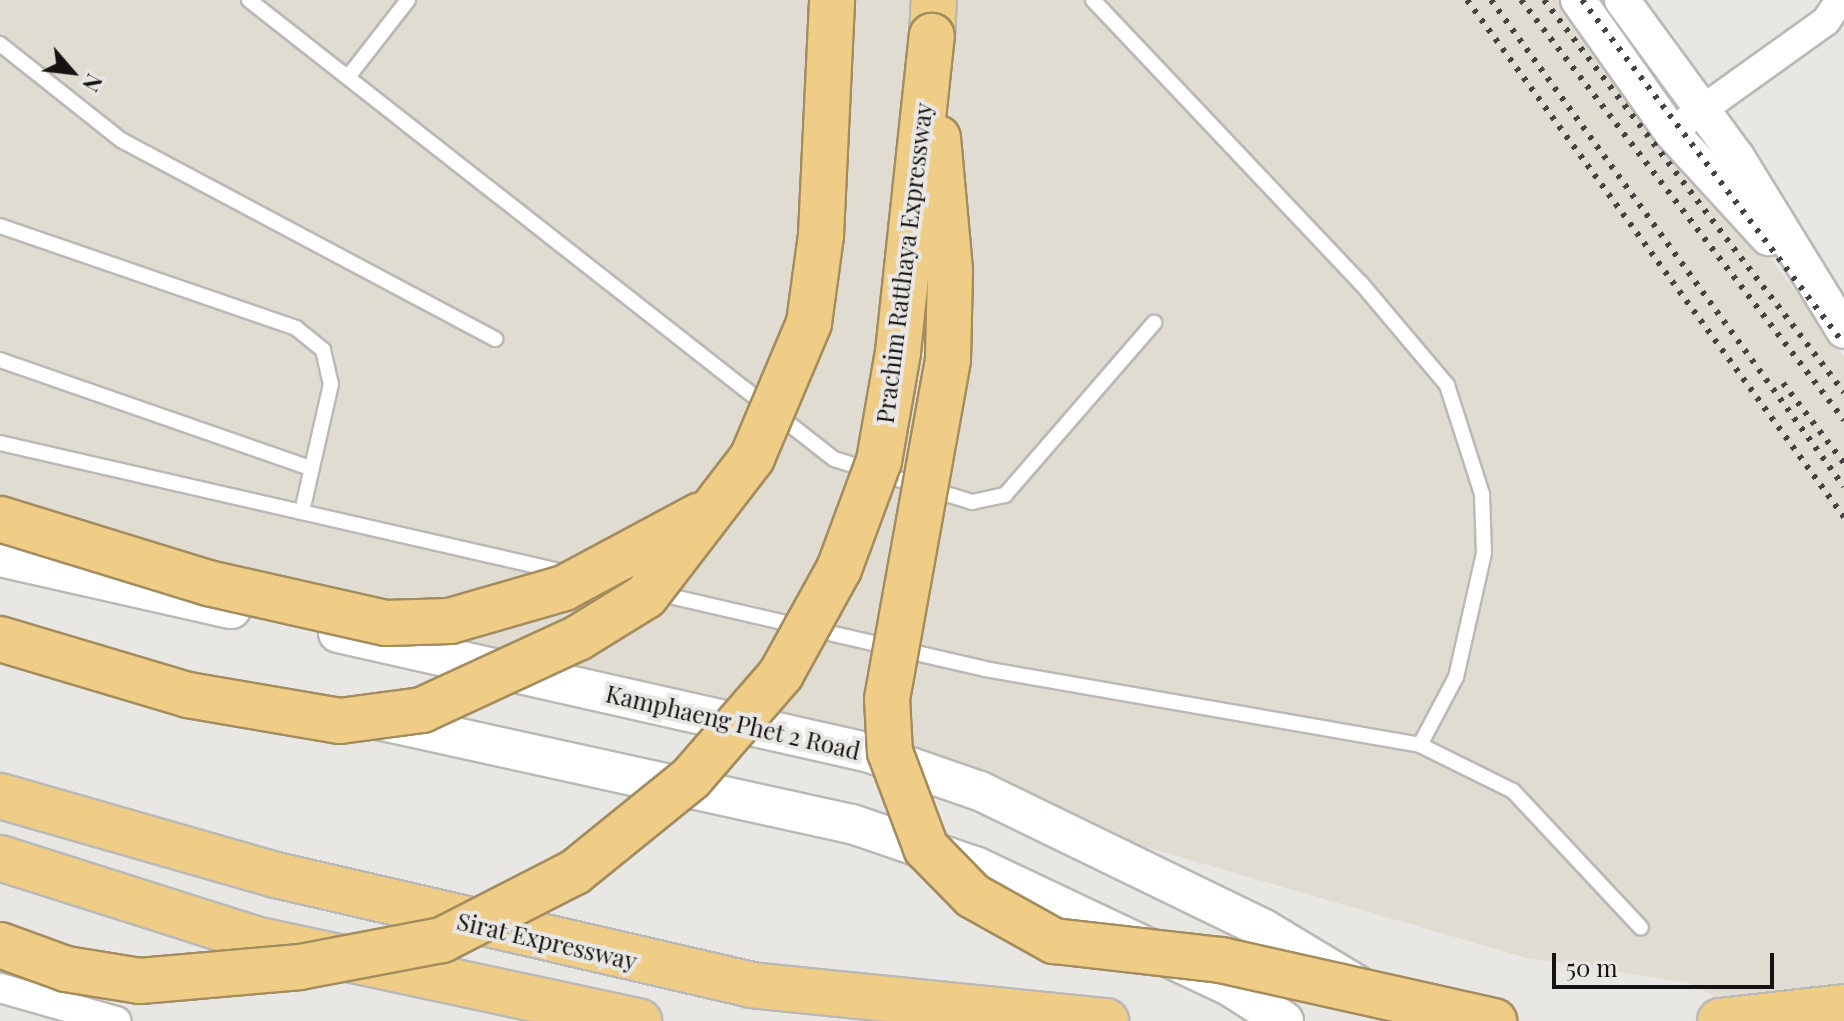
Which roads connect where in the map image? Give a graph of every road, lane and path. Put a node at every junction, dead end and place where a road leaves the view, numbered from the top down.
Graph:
1 (249, 0) edge
2 (408, 0) edge
3 (832, 0) edge
4 (1093, 0) edge
5 (1578, 0) edge
6 (1622, 0) edge
7 (1840, 0) edge
8 (933, 18) edge
9 (0, 44) edge
10 (348, 77) junction
11 (1702, 109) junction
12 (1671, 132) junction
13 (0, 226) edge
14 (1815, 288) junction
15 (1154, 323) dead end
16 (1844, 331) edge
17 (495, 339) dead end
18 (0, 360) edge
19 (0, 443) edge
20 (310, 468) junction
21 (711, 509) junction
22 (302, 512) junction
23 (0, 519) edge
24 (0, 557) edge
25 (0, 638) edge
26 (1420, 745) junction
27 (0, 796) edge
28 (0, 858) edge
29 (1641, 928) dead end
30 (0, 945) edge
31 (0, 988) edge
32 (1844, 1007) edge
33 (116, 1021) edge
34 (639, 1021) edge
35 (1106, 1021) edge
36 (1284, 1021) edge
37 (1416, 1021) edge
38 (1494, 1021) edge
39 (1720, 1021) edge

1 - 10 lane
2 - 10 lane
3 - 21 highway, bridge
4 - 26 lane
5 - 12 street
6 - 11 street
7 - 11 street
8 - 30 highway, Prachim Ratthaya Expressway, bridge
8 - 38 highway, bridge
9 - 17 lane
10 - 15 lane
11 - 12 street
11 - 14 street
12 - 14 street
13 - 20 lane
14 - 16 street
18 - 20 lane
19 - 22 lane
20 - 22 lane
21 - 23 highway, bridge
21 - 25 highway, bridge
22 - 26 lane
24 - 37 main road, Kamphaeng Phet 2 Road
25 - 36 main road
26 - 29 lane
27 - 35 highway, Sirat Expressway
28 - 34 highway, bridge
31 - 33 street
32 - 39 highway

